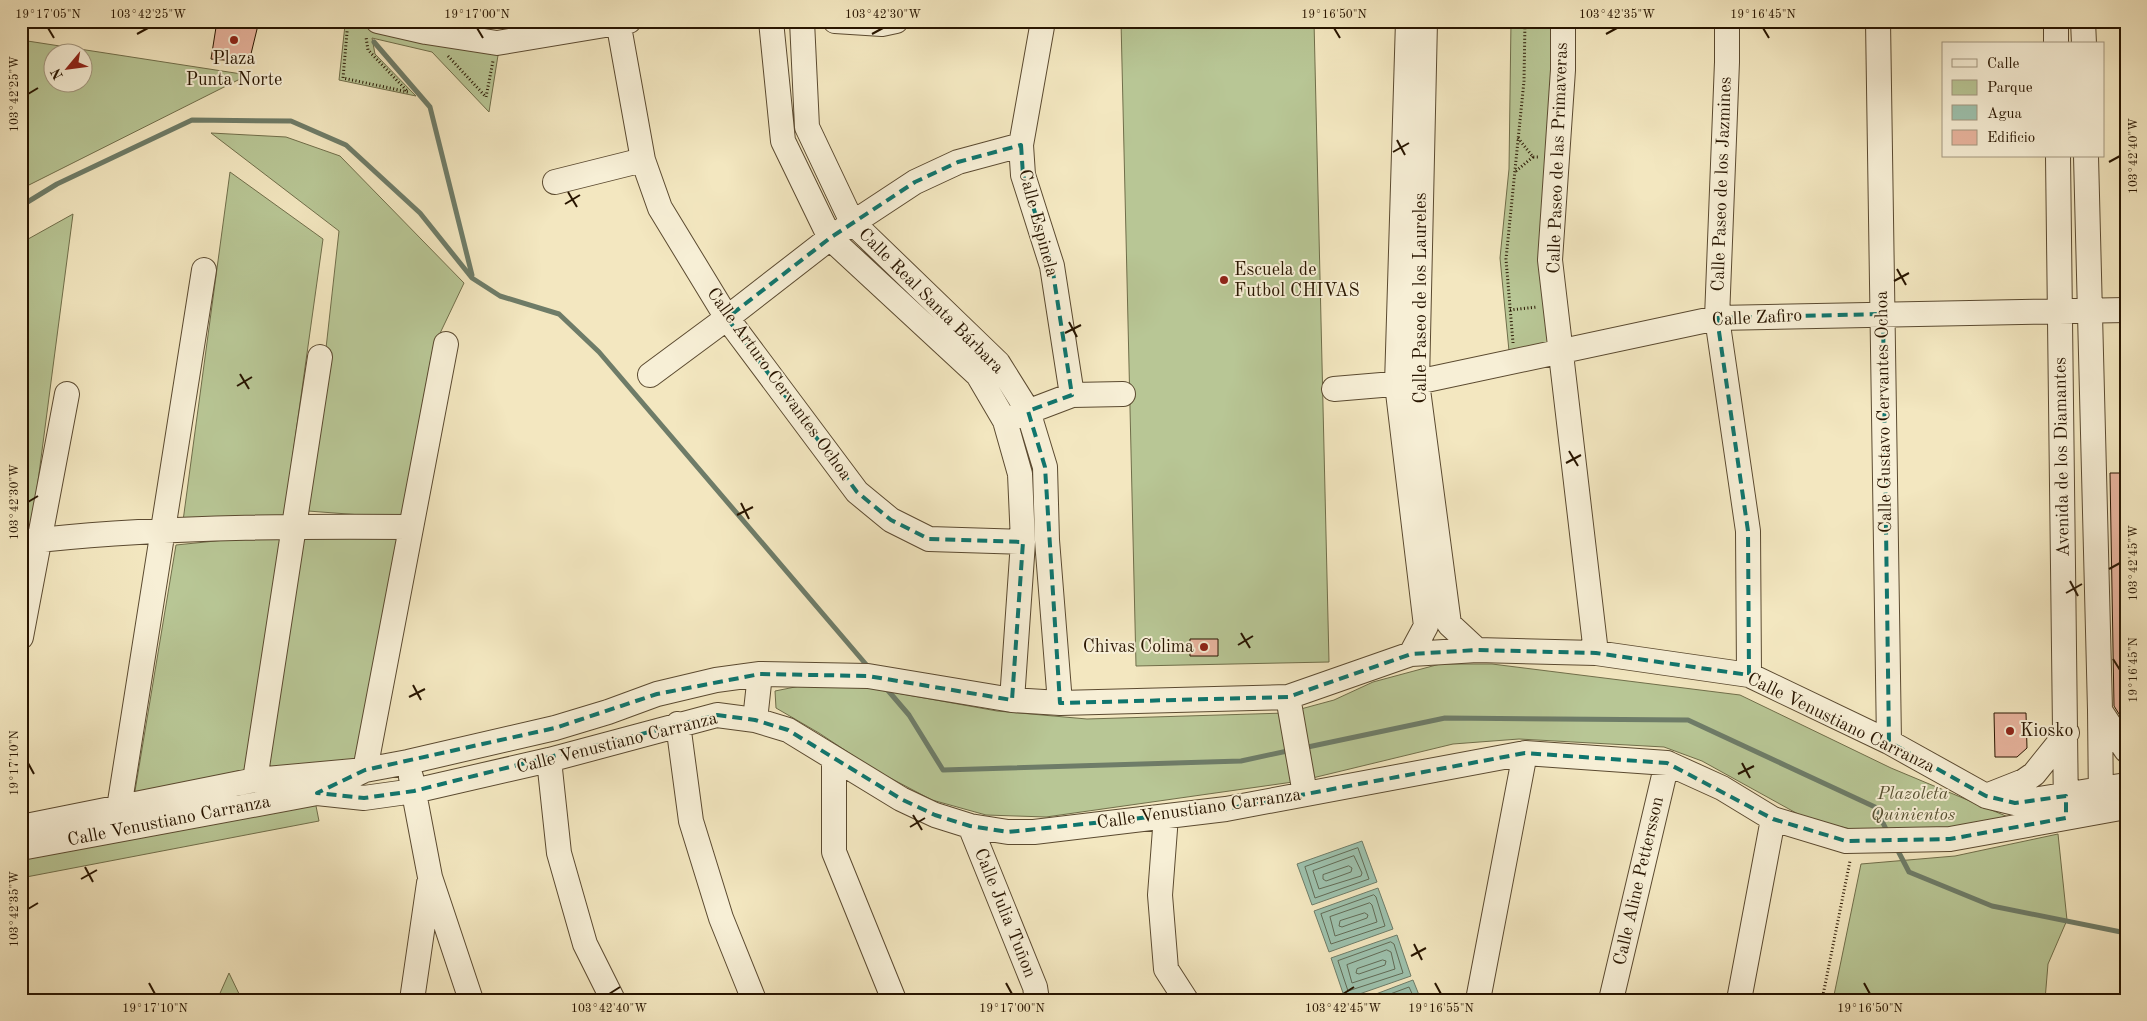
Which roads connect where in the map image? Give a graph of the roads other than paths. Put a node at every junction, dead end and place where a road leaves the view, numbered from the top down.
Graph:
1 (771, 21) edge
2 (802, 21) edge
3 (835, 21) edge
4 (896, 21) edge
5 (1042, 21) edge
6 (1408, 21) edge
7 (1425, 21) edge
8 (1563, 21) edge
9 (1726, 21) edge
10 (1878, 21) edge
11 (2056, 21) edge
12 (2083, 21) edge
13 (622, 22) edge
14 (371, 26) edge
15 (427, 27) edge
16 (2056, 42) edge
17 (2084, 42) edge
18 (1021, 144) junction
19 (2058, 158) edge
20 (2086, 158) edge
21 (643, 160) junction
22 (555, 182) dead end
23 (852, 222) junction
24 (830, 238) junction
25 (204, 270) dead end
26 (2088, 310) junction
27 (2126, 310) edge
28 (2059, 311) junction
29 (1882, 314) junction
30 (728, 318) junction
31 (1717, 318) junction
32 (446, 344) dead end
33 (1560, 352) junction
34 (320, 357) dead end
35 (650, 375) dead end
36 (1407, 383) junction
37 (1334, 389) dead end
38 (67, 394) dead end
39 (1123, 394) dead end
40 (1072, 395) junction
41 (1028, 411) junction
42 (1005, 420) junction
43 (294, 526) junction
44 (412, 527) junction
45 (163, 529) junction
46 (30, 541) edge
47 (1023, 542) junction
48 (21, 637) edge
49 (1477, 650) junction
50 (1596, 653) junction
51 (1412, 654) junction
52 (760, 674) junction
53 (1749, 675) junction
54 (1288, 697) junction
55 (1012, 700) junction
56 (1060, 703) junction
57 (2100, 710) junction
58 (756, 720) junction
59 (678, 724) junction
60 (2067, 733) junction
61 (1890, 742) junction
62 (2126, 750) edge
63 (1525, 754) junction
64 (834, 759) junction
65 (549, 760) junction
66 (408, 762) junction
67 (1668, 763) junction
68 (365, 770) junction
69 (255, 780) junction
70 (2126, 785) edge
71 (414, 792) junction
72 (317, 793) junction
73 (1305, 794) junction
74 (1986, 796) junction
75 (2101, 801) junction
76 (2066, 807) junction
77 (2126, 807) edge
78 (119, 808) junction
79 (1166, 816) junction
80 (1774, 819) junction
81 (970, 826) junction
82 (21, 827) edge
83 (21, 848) edge
84 (430, 877) junction
85 (412, 1000) edge
86 (471, 1000) edge
87 (613, 1000) edge
88 (754, 1000) edge
89 (894, 1000) edge
90 (1037, 1000) edge
91 (1186, 1000) edge
92 (1478, 1000) edge
93 (1611, 1000) edge
94 (1739, 1000) edge

1 - 24 street, Calle Real Santa Bárbara
2 - 23 street, Calle Real Santa Bárbara
3 - 4 street
5 - 18 street, Calle Espinela
6 - 36 street, Calle Paseo de los Laureles
7 - 36 street, Calle Paseo de los Laureles
8 - 33 street, Calle Paseo de las Primaveras
9 - 31 street, Calle Paseo de los Jazmines
10 - 29 street, Calle Gustavo Cervantes Ochoa
11 - 16 street
12 - 17 street
13 - 15 street
13 - 21 street, Calle Arturo Cervantes Ochoa
14 - 15 street
18 - 23 street
18 - 40 street, Calle Espinela
19 - 28 street, Avenida de los Diamantes
20 - 26 street, Avenida de los Diamantes
21 - 22 street
21 - 30 street, Calle Arturo Cervantes Ochoa
23 - 24 street
23 - 41 street, Calle Real Santa Bárbara
24 - 30 street
24 - 42 street, Calle Real Santa Bárbara
25 - 45 street
26 - 27 street, Calle Zafiro
26 - 28 street, Calle Zafiro
26 - 57 street, Avenida de los Diamantes
28 - 29 street, Calle Zafiro
28 - 60 street, Avenida de los Diamantes
29 - 31 street, Calle Zafiro
29 - 61 street, Calle Gustavo Cervantes Ochoa
30 - 35 street
30 - 47 street, Calle Arturo Cervantes Ochoa
31 - 33 street, Calle Zafiro
31 - 53 street, Calle Paseo de los Jazmines
32 - 44 street
33 - 36 street, Calle Zafiro
33 - 50 street, Calle Paseo de las Primaveras
34 - 43 street
36 - 37 street, Calle Zafiro
36 - 49 street, Calle Paseo de los Laureles
36 - 51 street, Calle Paseo de los Laureles
38 - 46 street
39 - 40 street
40 - 41 street
41 - 42 street
41 - 56 street, Calle Real Santa Bárbara
42 - 47 street, Calle Real Santa Bárbara
43 - 44 street
43 - 45 street
43 - 69 street
44 - 68 street
45 - 46 street
45 - 78 street
46 - 48 street
47 - 55 street, Calle Real Santa Bárbara
49 - 50 street, Calle Venustiano Carranza
49 - 51 street, Calle Venustiano Carranza
50 - 53 street, Calle Venustiano Carranza
51 - 54 street, Calle Venustiano Carranza
52 - 55 street, Calle Venustiano Carranza
52 - 58 street
52 - 66 street, Calle Venustiano Carranza
53 - 61 street, Calle Venustiano Carranza
54 - 56 street, Calle Venustiano Carranza
54 - 73 street
55 - 56 street, Calle Venustiano Carranza
57 - 62 street
57 - 75 street, Avenida de los Diamantes
58 - 59 street, Calle Venustiano Carranza
58 - 64 street, Calle Venustiano Carranza
59 - 65 street, Calle Venustiano Carranza
59 - 88 street
60 - 74 street
60 - 76 street, Avenida de los Diamantes
61 - 74 street, Calle Venustiano Carranza
63 - 67 street, Calle Venustiano Carranza
63 - 73 street, Calle Venustiano Carranza
63 - 92 street
64 - 81 street, Calle Venustiano Carranza
64 - 89 street
65 - 71 street, Calle Venustiano Carranza
65 - 87 street
66 - 68 street, Calle Venustiano Carranza
66 - 71 street
67 - 80 street, Calle Venustiano Carranza
67 - 93 street, Calle Aline Pettersson
68 - 69 street
68 - 72 street, Calle Venustiano Carranza
69 - 78 street
70 - 75 street, Calle Venustiano Carranza
71 - 72 street, Calle Venustiano Carranza
71 - 84 street
72 - 83 street, Calle Venustiano Carranza
73 - 79 street, Calle Venustiano Carranza
74 - 76 street, Calle Venustiano Carranza
75 - 76 street, Calle Venustiano Carranza
75 - 77 street, Calle Venustiano Carranza
76 - 80 street, Calle Venustiano Carranza
78 - 82 street
79 - 81 street, Calle Venustiano Carranza
79 - 91 street
80 - 94 street
81 - 90 street, Calle Julia Tuñon
84 - 85 street
84 - 86 street

